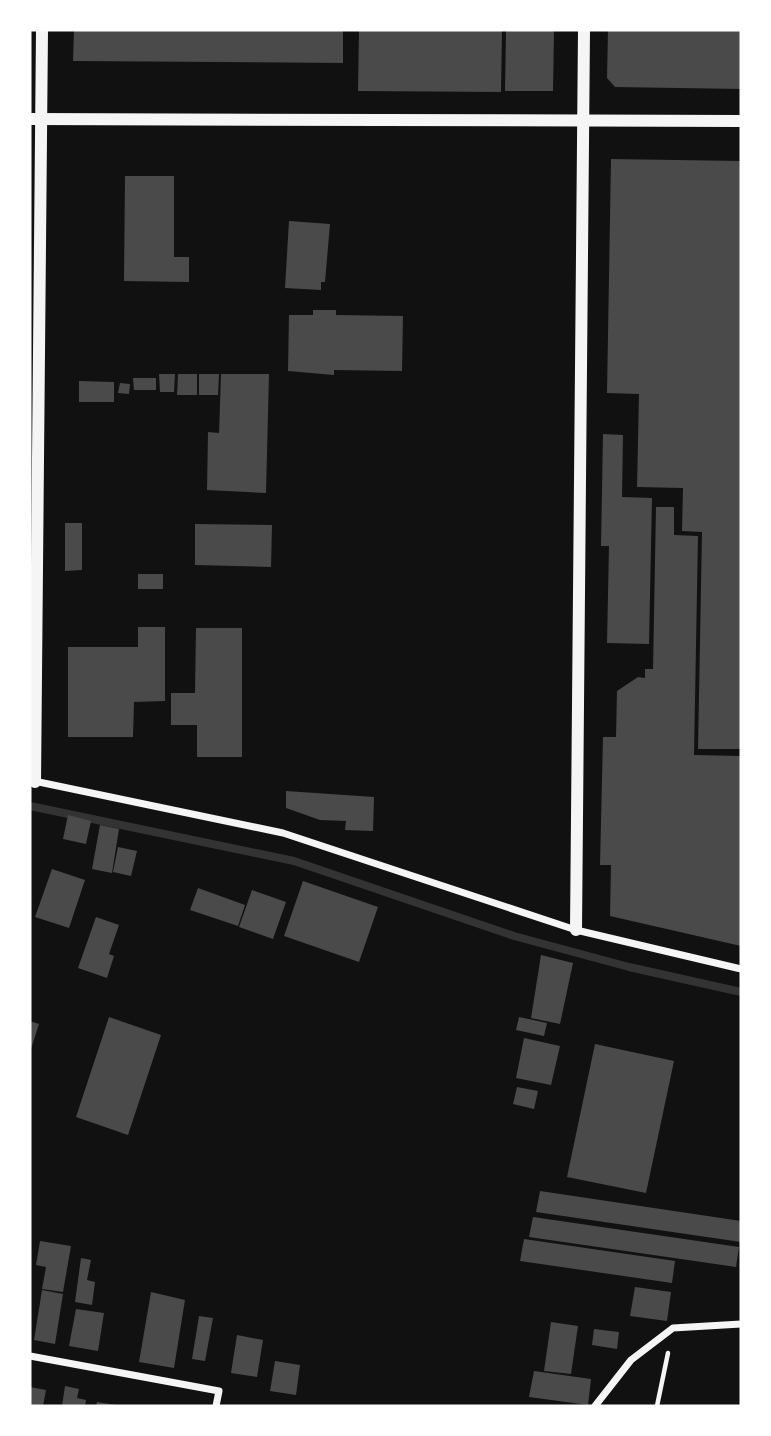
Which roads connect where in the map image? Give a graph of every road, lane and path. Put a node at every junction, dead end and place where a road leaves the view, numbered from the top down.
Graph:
1 (42, 30) edge
2 (584, 30) edge
3 (35, 119) edge
4 (582, 120) junction
5 (741, 121) edge
6 (33, 781) edge
7 (576, 930) junction
8 (741, 969) edge
9 (741, 1324) edge
10 (673, 1328) junction
11 (30, 1356) edge
12 (216, 1406) edge
13 (595, 1406) edge
14 (657, 1406) edge

1 - 3 street
2 - 4 street
3 - 4 street
3 - 6 street
4 - 5 street
4 - 7 street
6 - 7 street
7 - 8 street
9 - 10 street
10 - 13 street
10 - 14 path
11 - 12 street

